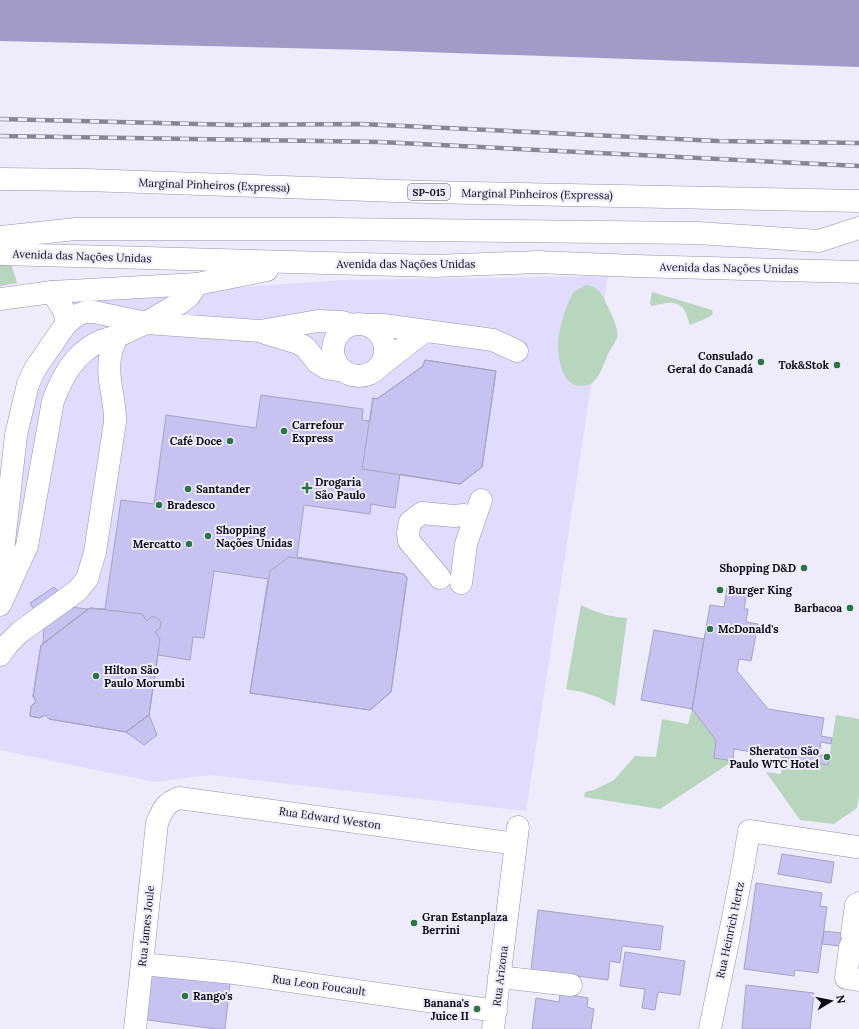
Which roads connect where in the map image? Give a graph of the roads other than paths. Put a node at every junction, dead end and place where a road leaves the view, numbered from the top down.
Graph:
1 (0, 179) edge
2 (859, 201) edge
3 (859, 228) edge
4 (0, 237) edge
5 (0, 254) edge
6 (310, 262) junction
7 (859, 272) edge
8 (197, 284) junction
9 (52, 292) junction
10 (0, 299) edge
11 (146, 323) junction
12 (66, 324) junction
13 (360, 325) junction
14 (260, 331) junction
15 (425, 331) junction
16 (118, 336) junction
17 (516, 351) dead end
18 (381, 365) junction
19 (343, 371) junction
20 (481, 500) dead end
21 (464, 515) dead end
22 (0, 578) edge
23 (440, 578) dead end
24 (462, 583) dead end
25 (0, 606) edge
26 (0, 655) edge
27 (157, 823) joint
28 (517, 836) joint
29 (856, 847) dead end
30 (859, 903) edge
31 (142, 964) junction
32 (500, 978) junction
33 (859, 980) edge
34 (571, 986) dead end
35 (494, 1020) edge
36 (135, 1029) edge
37 (710, 1029) edge

1 - 2 main road, Marginal Pinheiros (Expressa) / SP-015
3 - 4 main road
5 - 6 main road, Avenida das Nações Unidas
6 - 7 main road, Avenida das Nações Unidas
6 - 8 main road
8 - 9 main road
8 - 11 main road
9 - 10 main road
9 - 12 main road
11 - 12 main road
11 - 14 main road
11 - 16 main road
12 - 22 main road
13 - 14 main road
13 - 15 main road
13 - 18 main road
13 - 19 main road
14 - 19 main road
15 - 17 main road
15 - 18 main road
16 - 25 main road
16 - 26 main road
18 - 19 main road
20 - 24 main road
21 - 23 main road
27 - 28 main road, Rua Edward Weston
27 - 31 main road, Rua James Joule
28 - 32 main road, Rua Arizona
29 - 37 main road, Rua Heinrich Hertz
30 - 33 main road
31 - 35 main road, Rua Leon Foucault
31 - 36 main road, Rua James Joule
32 - 34 main road
32 - 35 main road, Rua Arizona

